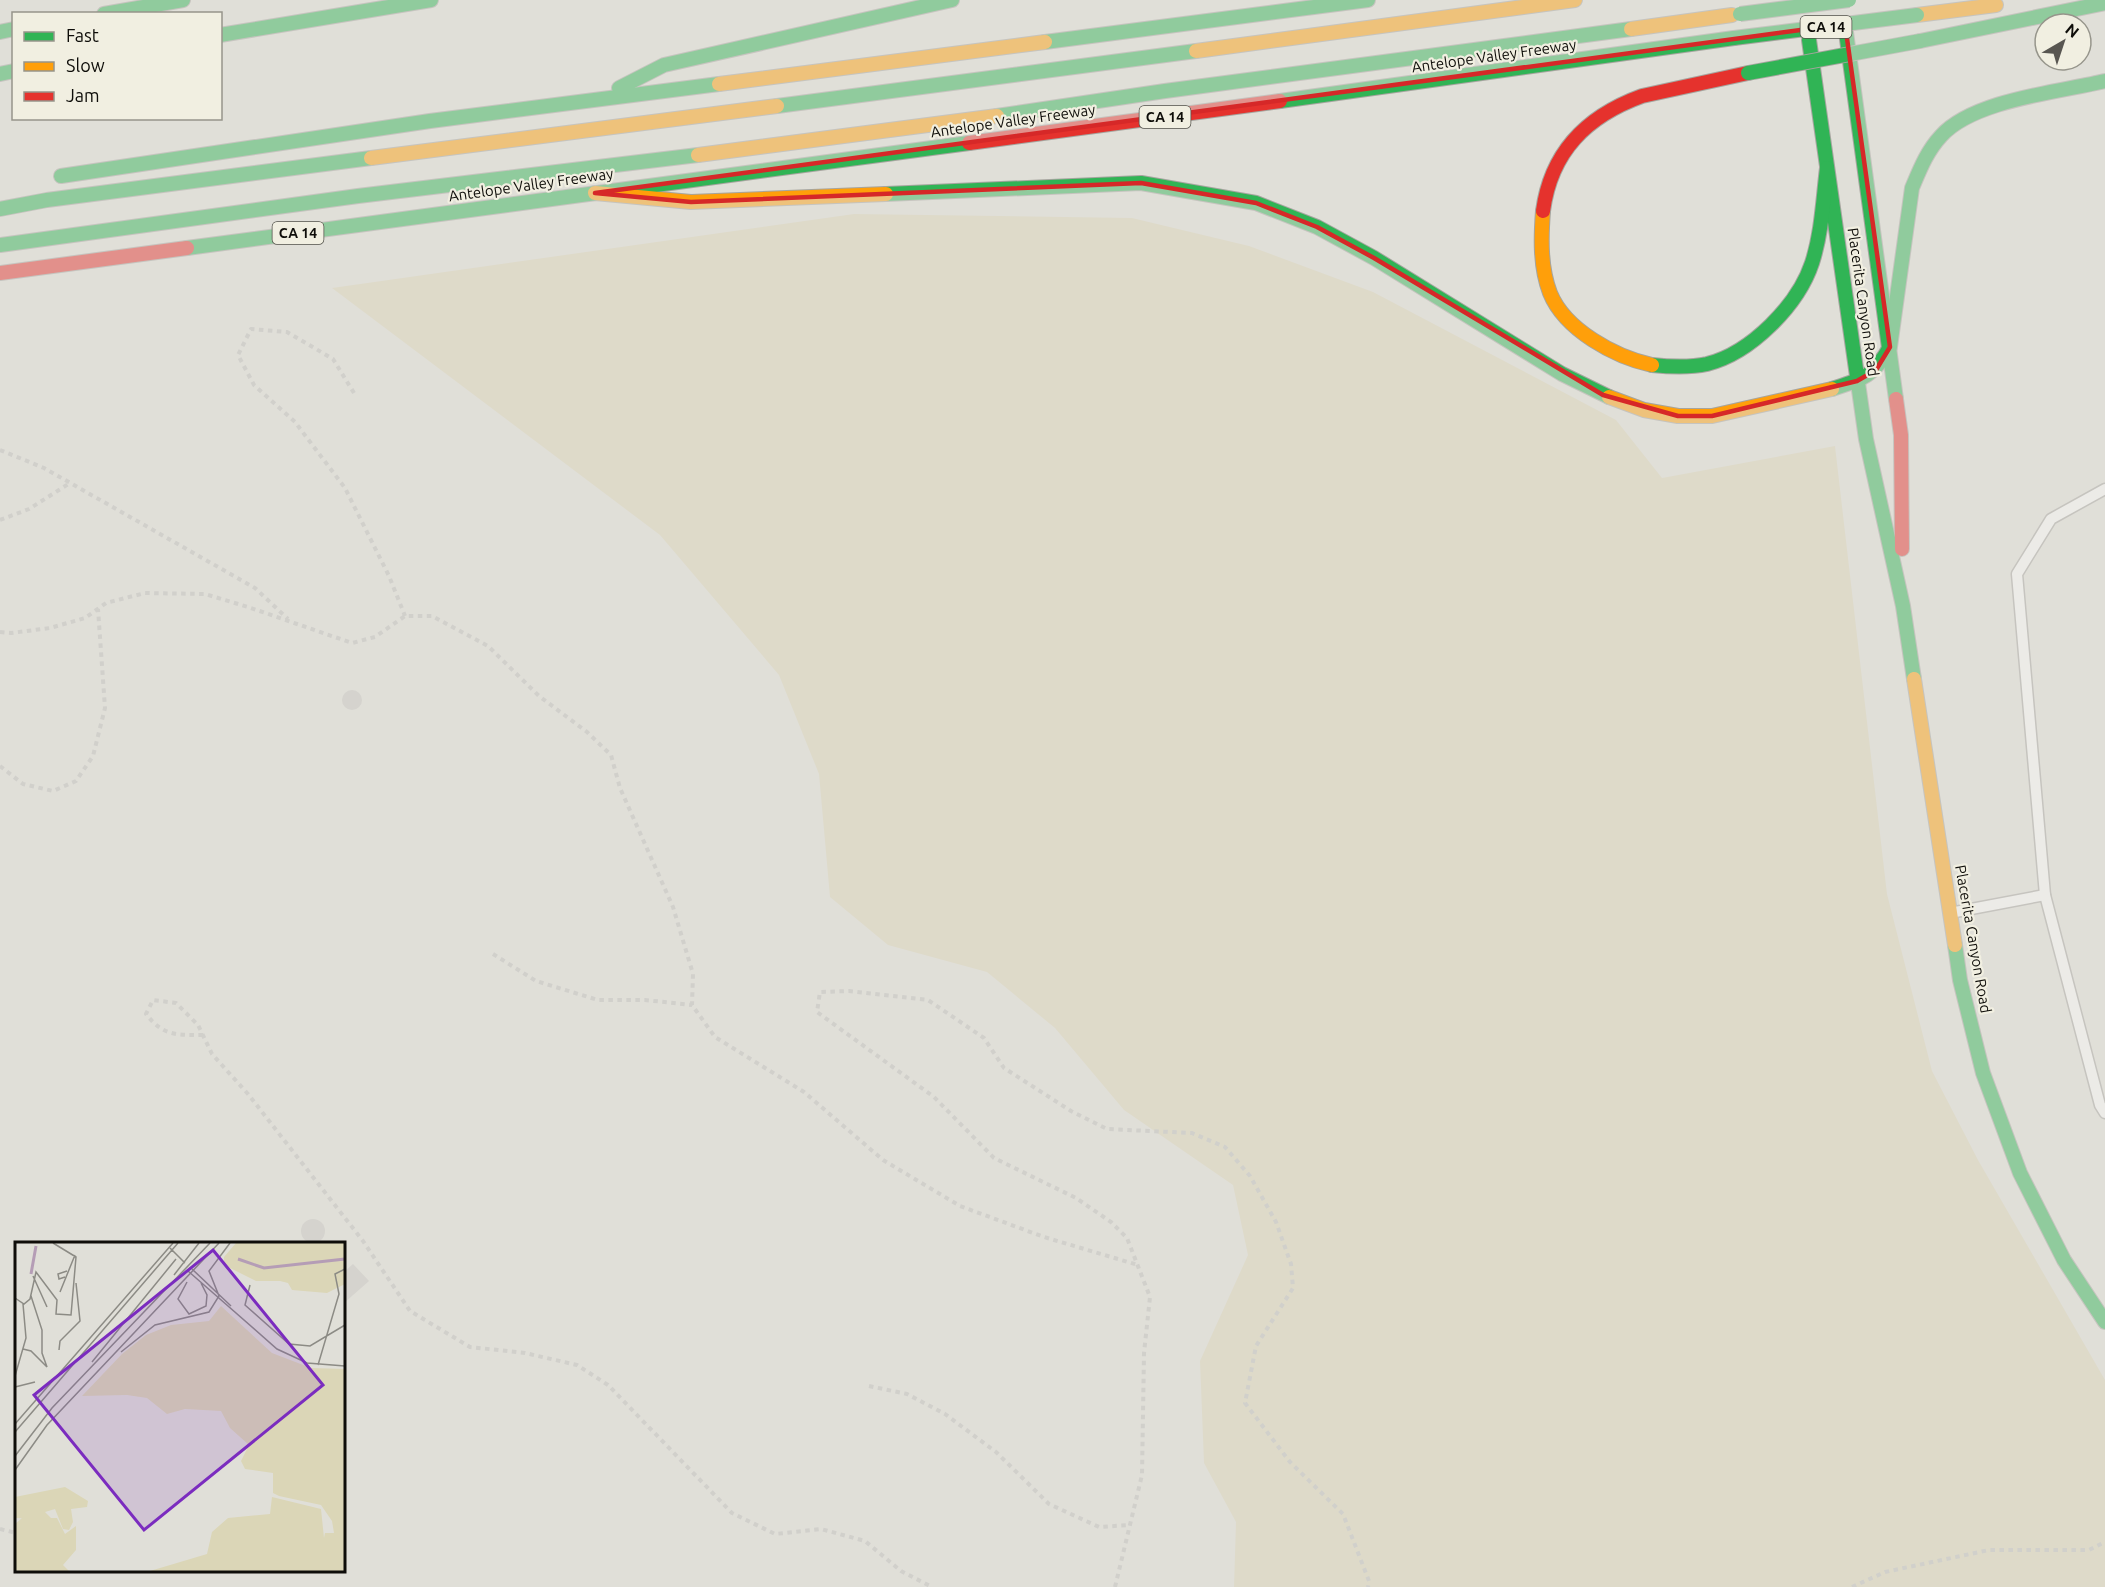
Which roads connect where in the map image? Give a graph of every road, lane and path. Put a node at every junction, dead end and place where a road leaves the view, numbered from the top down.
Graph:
1 (183, 0) edge
2 (431, 0) edge
3 (952, 0) edge
4 (1368, 0) edge
5 (1575, 0) edge
6 (1804, 0) edge
7 (1842, 0) edge
8 (1849, 0) edge
9 (2007, 3) dead end
10 (2105, 3) edge
11 (115, 12) edge
12 (222, 35) edge
13 (2105, 81) edge
14 (598, 99) junction
15 (1827, 168) junction
16 (46, 178) dead end
17 (596, 193) junction
18 (0, 209) edge
19 (0, 245) edge
20 (0, 273) edge
21 (1890, 347) junction
22 (1857, 381) junction
23 (354, 393) dead end
24 (0, 450) edge
25 (70, 483) junction
26 (2105, 489) edge
27 (0, 520) edge
28 (1903, 606) junction
29 (98, 609) junction
30 (405, 616) junction
31 (291, 621) junction
32 (0, 632) edge
33 (0, 766) edge
34 (2045, 895) junction
35 (1950, 913) junction
36 (494, 954) dead end
37 (692, 1005) junction
38 (203, 1035) junction
39 (2105, 1113) edge
40 (1138, 1266) junction
41 (2105, 1322) edge
42 (869, 1386) dead end
43 (1130, 1525) junction
44 (0, 1529) edge
45 (15, 1533) edge
46 (2105, 1542) edge
47 (932, 1587) edge
48 (1115, 1587) edge
49 (1368, 1587) edge
50 (1852, 1587) edge

1 - 11 main road
2 - 12 main road
3 - 14 main road
4 - 14 main road
5 - 18 main road
6 - 15 main road, Placerita Canyon Road
7 - 21 main road, Placerita Canyon Road
8 - 19 main road, bridge
9 - 17 main road, Antelope Valley Freeway / CA 14, bridge
10 - 15 main road, bridge
13 - 21 main road
14 - 16 main road
15 - 22 main road, Placerita Canyon Road
17 - 20 main road, Antelope Valley Freeway / CA 14
17 - 22 main road
21 - 22 main road
21 - 28 main road, Placerita Canyon Road
22 - 28 main road, Placerita Canyon Road
23 - 30 path
24 - 25 path
25 - 27 path
25 - 31 path
26 - 34 lane
28 - 35 main road, Placerita Canyon Road
29 - 31 path
29 - 32 path
29 - 33 path
30 - 31 path
30 - 37 path
34 - 35 lane
34 - 39 lane
35 - 41 main road, Placerita Canyon Road
36 - 37 path
37 - 40 path
38 - 38 path
38 - 47 path
40 - 43 path
40 - 49 path
42 - 43 path
43 - 48 path
44 - 45 path
46 - 50 path

